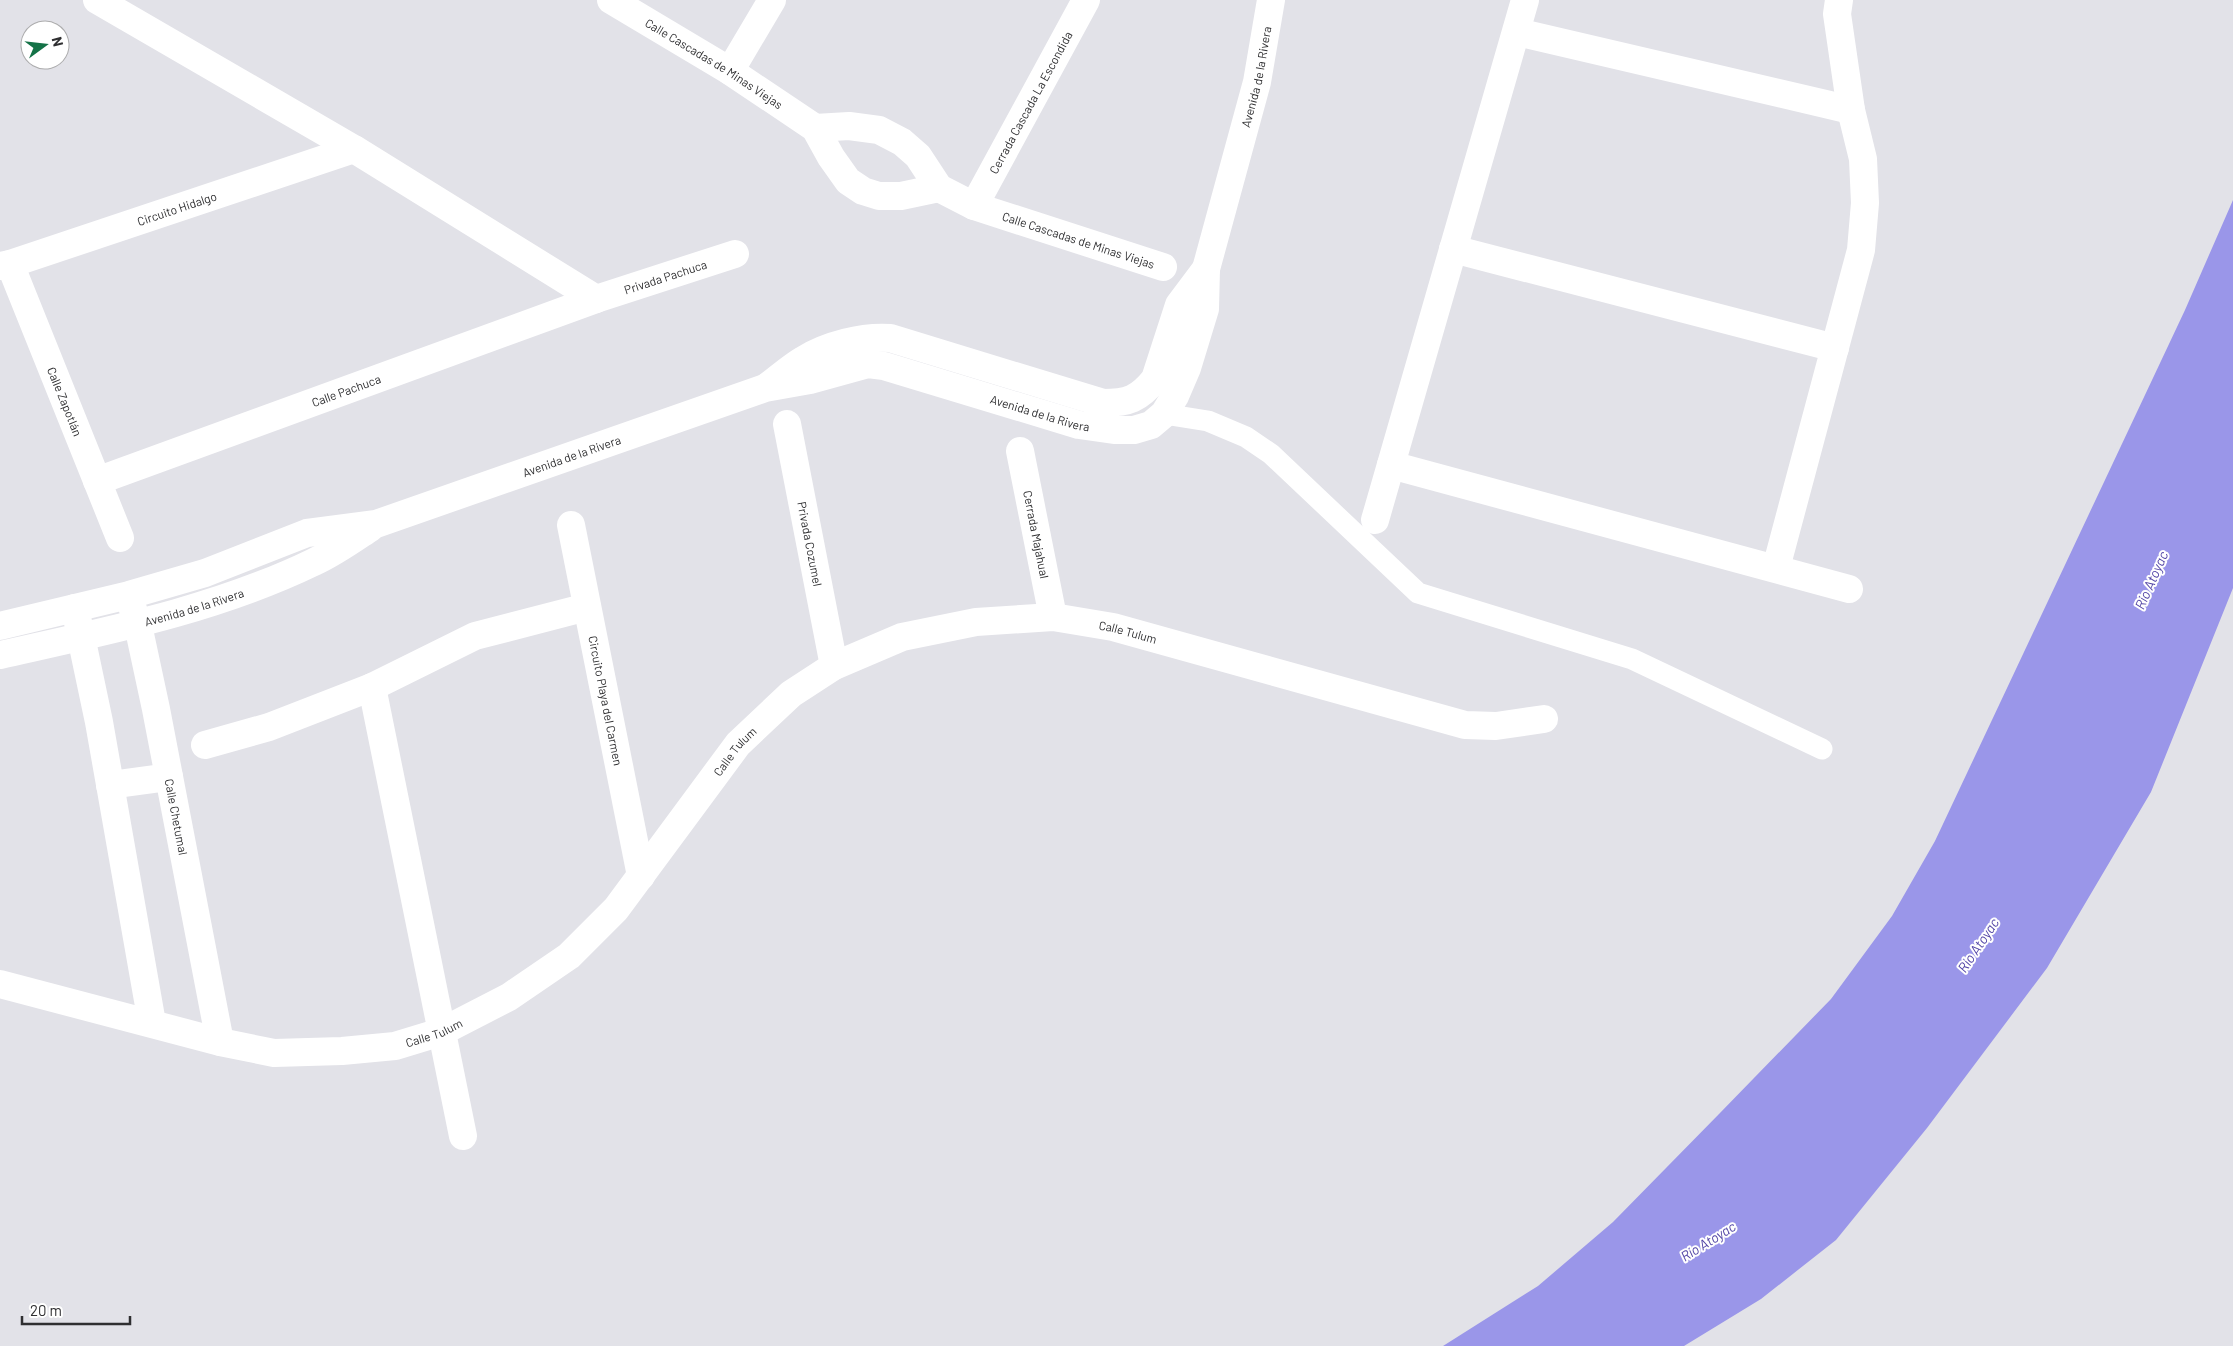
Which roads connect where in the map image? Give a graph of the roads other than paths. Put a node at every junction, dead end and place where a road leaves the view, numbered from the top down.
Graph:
1 (96, 0) edge
2 (611, 0) edge
3 (772, 0) edge
4 (1086, 0) edge
5 (1271, 0) edge
6 (1525, 0) edge
7 (1839, 0) edge
8 (1517, 32) junction
9 (730, 71) junction
10 (1850, 110) junction
11 (816, 128) junction
12 (354, 149) junction
13 (939, 188) junction
14 (974, 206) junction
15 (1454, 249) junction
16 (735, 254) dead end
17 (5, 265) edge
18 (1163, 267) dead end
19 (1206, 269) junction
20 (596, 299) junction
21 (1836, 348) junction
22 (765, 388) junction
23 (1164, 414) junction
24 (787, 424) dead end
25 (1020, 451) dead end
26 (1391, 465) junction
27 (97, 481) junction
28 (1375, 520) dead end
29 (376, 524) junction
30 (571, 525) dead end
31 (120, 538) dead end
32 (1776, 568) junction
33 (1849, 589) dead end
34 (129, 595) junction
35 (587, 607) junction
36 (75, 608) junction
37 (1053, 618) junction
38 (138, 625) junction
39 (0, 626) edge
40 (81, 637) junction
41 (0, 655) edge
42 (834, 666) junction
43 (372, 688) junction
44 (1544, 719) dead end
45 (206, 745) dead end
46 (1822, 749) dead end
47 (169, 777) junction
48 (110, 785) junction
49 (641, 876) junction
50 (1, 977) edge
51 (152, 1023) junction
52 (442, 1032) junction
53 (220, 1042) junction
54 (462, 1136) dead end

1 - 12 street
2 - 9 street, Calle Cascadas de Minas Viejas
3 - 9 street
4 - 14 street, Cerrada Cascada La Escondida
5 - 19 street, Avenida de la Rivera
6 - 8 street
7 - 10 street
8 - 10 street
8 - 15 street
9 - 11 street, Calle Cascadas de Minas Viejas
10 - 21 street
11 - 13 street, Calle Cascadas de Minas Viejas
11 - 13 street, Calle Cascadas de Minas Viejas
12 - 17 street, Circuito Hidalgo
12 - 20 street
13 - 14 street, Calle Cascadas de Minas Viejas
14 - 18 street, Calle Cascadas de Minas Viejas
15 - 21 street
15 - 26 street
16 - 20 street, Privada Pachuca
17 - 27 street, Calle Zapotlán
19 - 22 street, Avenida de la Rivera
19 - 23 street, Avenida de la Rivera
20 - 27 street, Calle Pachuca
21 - 32 street
22 - 23 street, Avenida de la Rivera
22 - 29 street, Avenida de la Rivera
23 - 46 lane
24 - 42 street, Privada Cozumel
25 - 37 street, Cerrada Majahual
26 - 28 street
26 - 32 street
27 - 31 street, Calle Zapotlán
29 - 34 street, Avenida de la Rivera
29 - 38 street, Avenida de la Rivera
30 - 35 street, Circuito Playa del Carmen
32 - 33 street
34 - 36 street, Avenida de la Rivera
34 - 38 street, Calle Chetumal
35 - 43 street
35 - 49 street, Circuito Playa del Carmen
36 - 39 street, Avenida de la Rivera
36 - 40 street
37 - 42 street, Calle Tulum
37 - 44 street, Calle Tulum
38 - 40 street, Avenida de la Rivera
38 - 47 street, Calle Chetumal
40 - 41 street, Avenida de la Rivera
40 - 48 street
42 - 49 street, Calle Tulum
43 - 45 street
43 - 52 street
47 - 48 street
47 - 53 street, Calle Chetumal
48 - 51 street
49 - 52 street, Calle Tulum
50 - 51 street, Calle Tulum
51 - 53 street, Calle Tulum
52 - 53 street, Calle Tulum
52 - 54 street

